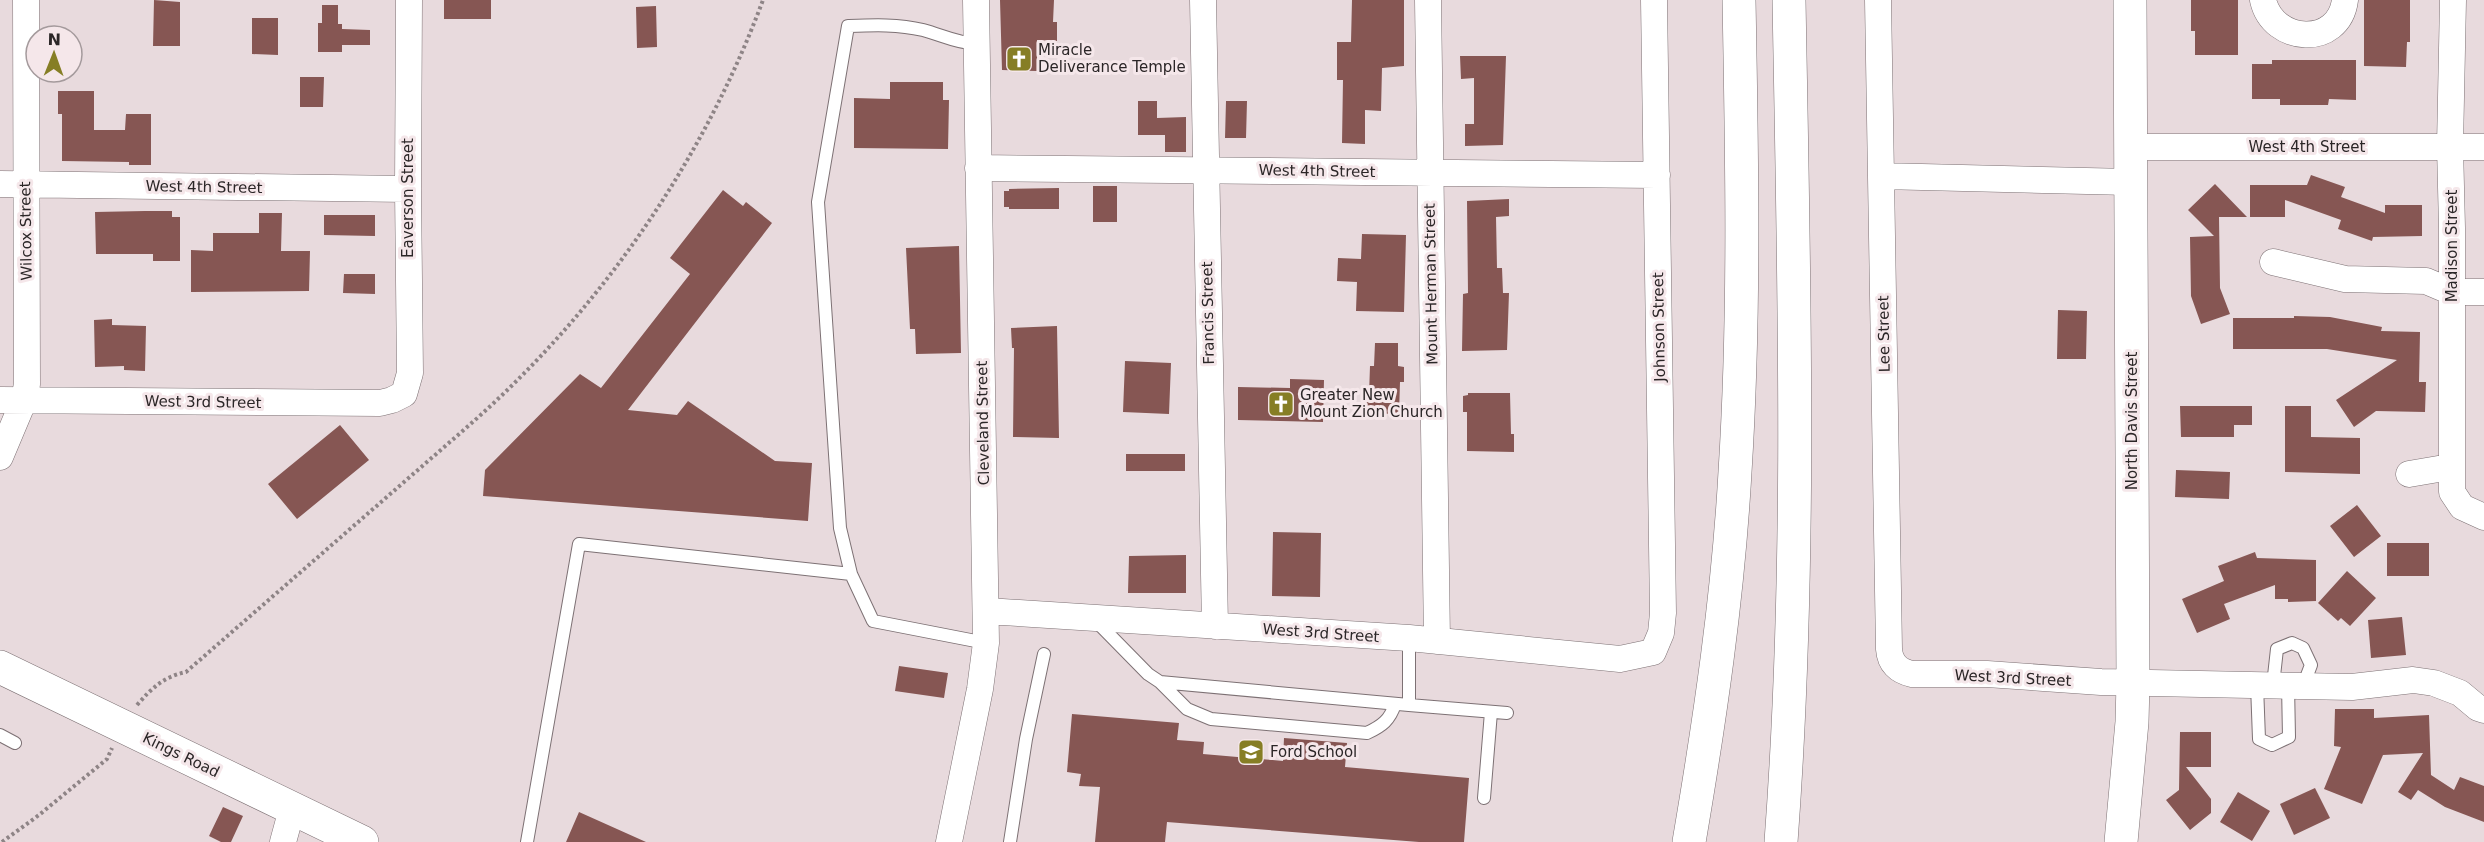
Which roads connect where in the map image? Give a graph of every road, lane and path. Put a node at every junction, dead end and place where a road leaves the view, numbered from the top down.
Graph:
1 (26, 0) edge
2 (409, 0) edge
3 (763, 0) edge
4 (976, 0) edge
5 (1203, 0) edge
6 (1428, 0) edge
7 (1654, 0) edge
8 (1740, 0) edge
9 (1789, 0) edge
10 (1878, 0) edge
11 (2130, 0) edge
12 (2264, 0) edge
13 (2345, 0) edge
14 (2453, 0) edge
15 (977, 44) junction
16 (2130, 147) junction
17 (2450, 147) junction
18 (2484, 147) edge
19 (978, 168) junction
20 (1205, 170) junction
21 (1429, 173) junction
22 (1657, 175) junction
23 (1881, 176) junction
24 (2130, 182) junction
25 (0, 184) edge
26 (26, 185) junction
27 (408, 189) junction
28 (2273, 262) dead end
29 (2452, 292) junction
30 (2484, 292) edge
31 (404, 394) joint
32 (12, 400) edge
33 (0, 457) edge
34 (2450, 467) junction
35 (2409, 474) dead end
36 (2484, 517) edge
37 (851, 574) junction
38 (987, 611) junction
39 (1092, 616) junction
40 (1215, 626) junction
41 (1409, 638) junction
42 (1437, 641) junction
43 (986, 643) junction
44 (1653, 652) joint
45 (1044, 654) dead end
46 (0, 667) edge
47 (1895, 667) joint
48 (1160, 682) junction
49 (2133, 683) junction
50 (1395, 704) junction
51 (1409, 705) junction
52 (134, 708) dead end
53 (2484, 710) edge
54 (1491, 712) junction
55 (1507, 712) dead end
56 (0, 735) edge
57 (15, 742) dead end
58 (114, 745) dead end
59 (1787, 756) junction
60 (1484, 798) dead end
61 (292, 809) junction
62 (2, 842) edge
63 (283, 842) edge
64 (362, 842) edge
65 (527, 842) edge
66 (949, 842) edge
67 (1010, 842) edge
68 (1689, 842) edge
69 (1781, 842) edge
70 (1788, 842) edge
71 (2121, 842) edge

1 - 26 street, Wilcox Street
2 - 27 street, Eaverson Street
3 - 52 path
4 - 15 street, Cleveland Street
5 - 20 street, Francis Street
6 - 21 street, Mount Herman Street
7 - 22 street, Johnson Street
8 - 68 main road
9 - 59 main road
10 - 23 street, Lee Street
11 - 16 main road, North Davis Street
12 - 13 street
14 - 17 street, Madison Street
15 - 19 street, Cleveland Street
15 - 37 lane
16 - 17 street, West 4th Street
16 - 24 main road, North Davis Street
17 - 18 street, West 4th Street
17 - 29 street, Madison Street
19 - 20 street, West 4th Street
19 - 38 street, Cleveland Street
20 - 21 street, West 4th Street
20 - 40 street, Francis Street
21 - 22 street, West 4th Street
21 - 42 street, Mount Herman Street
22 - 44 street, Johnson Street
23 - 24 street
23 - 47 street, Lee Street
24 - 49 main road, North Davis Street
25 - 26 street, West 4th Street
26 - 27 street, West 4th Street
26 - 32 street, Wilcox Street
27 - 31 street, Eaverson Street
28 - 29 street
29 - 30 street
29 - 34 street, Madison Street
31 - 32 street, West 3rd Street
32 - 33 street, Wilcox Street
34 - 35 street
34 - 36 street, Madison Street
37 - 43 lane
37 - 65 lane
38 - 39 street, West 3rd Street
38 - 43 street, Cleveland Street
39 - 40 street, West 3rd Street
39 - 48 lane
40 - 41 street, West 3rd Street
41 - 42 street, West 3rd Street
41 - 51 lane
42 - 44 street, West 3rd Street
43 - 66 street, Cleveland Street
45 - 67 lane
46 - 61 main road, Kings Road
47 - 49 street, West 3rd Street
48 - 50 lane
48 - 50 lane
49 - 53 street, West 3rd Street
49 - 71 main road, North Davis Street
50 - 51 lane
51 - 54 lane
54 - 55 lane
54 - 60 lane
56 - 57 lane
58 - 62 path
59 - 69 main road
59 - 70 main road
61 - 63 street
61 - 64 main road, Kings Road

